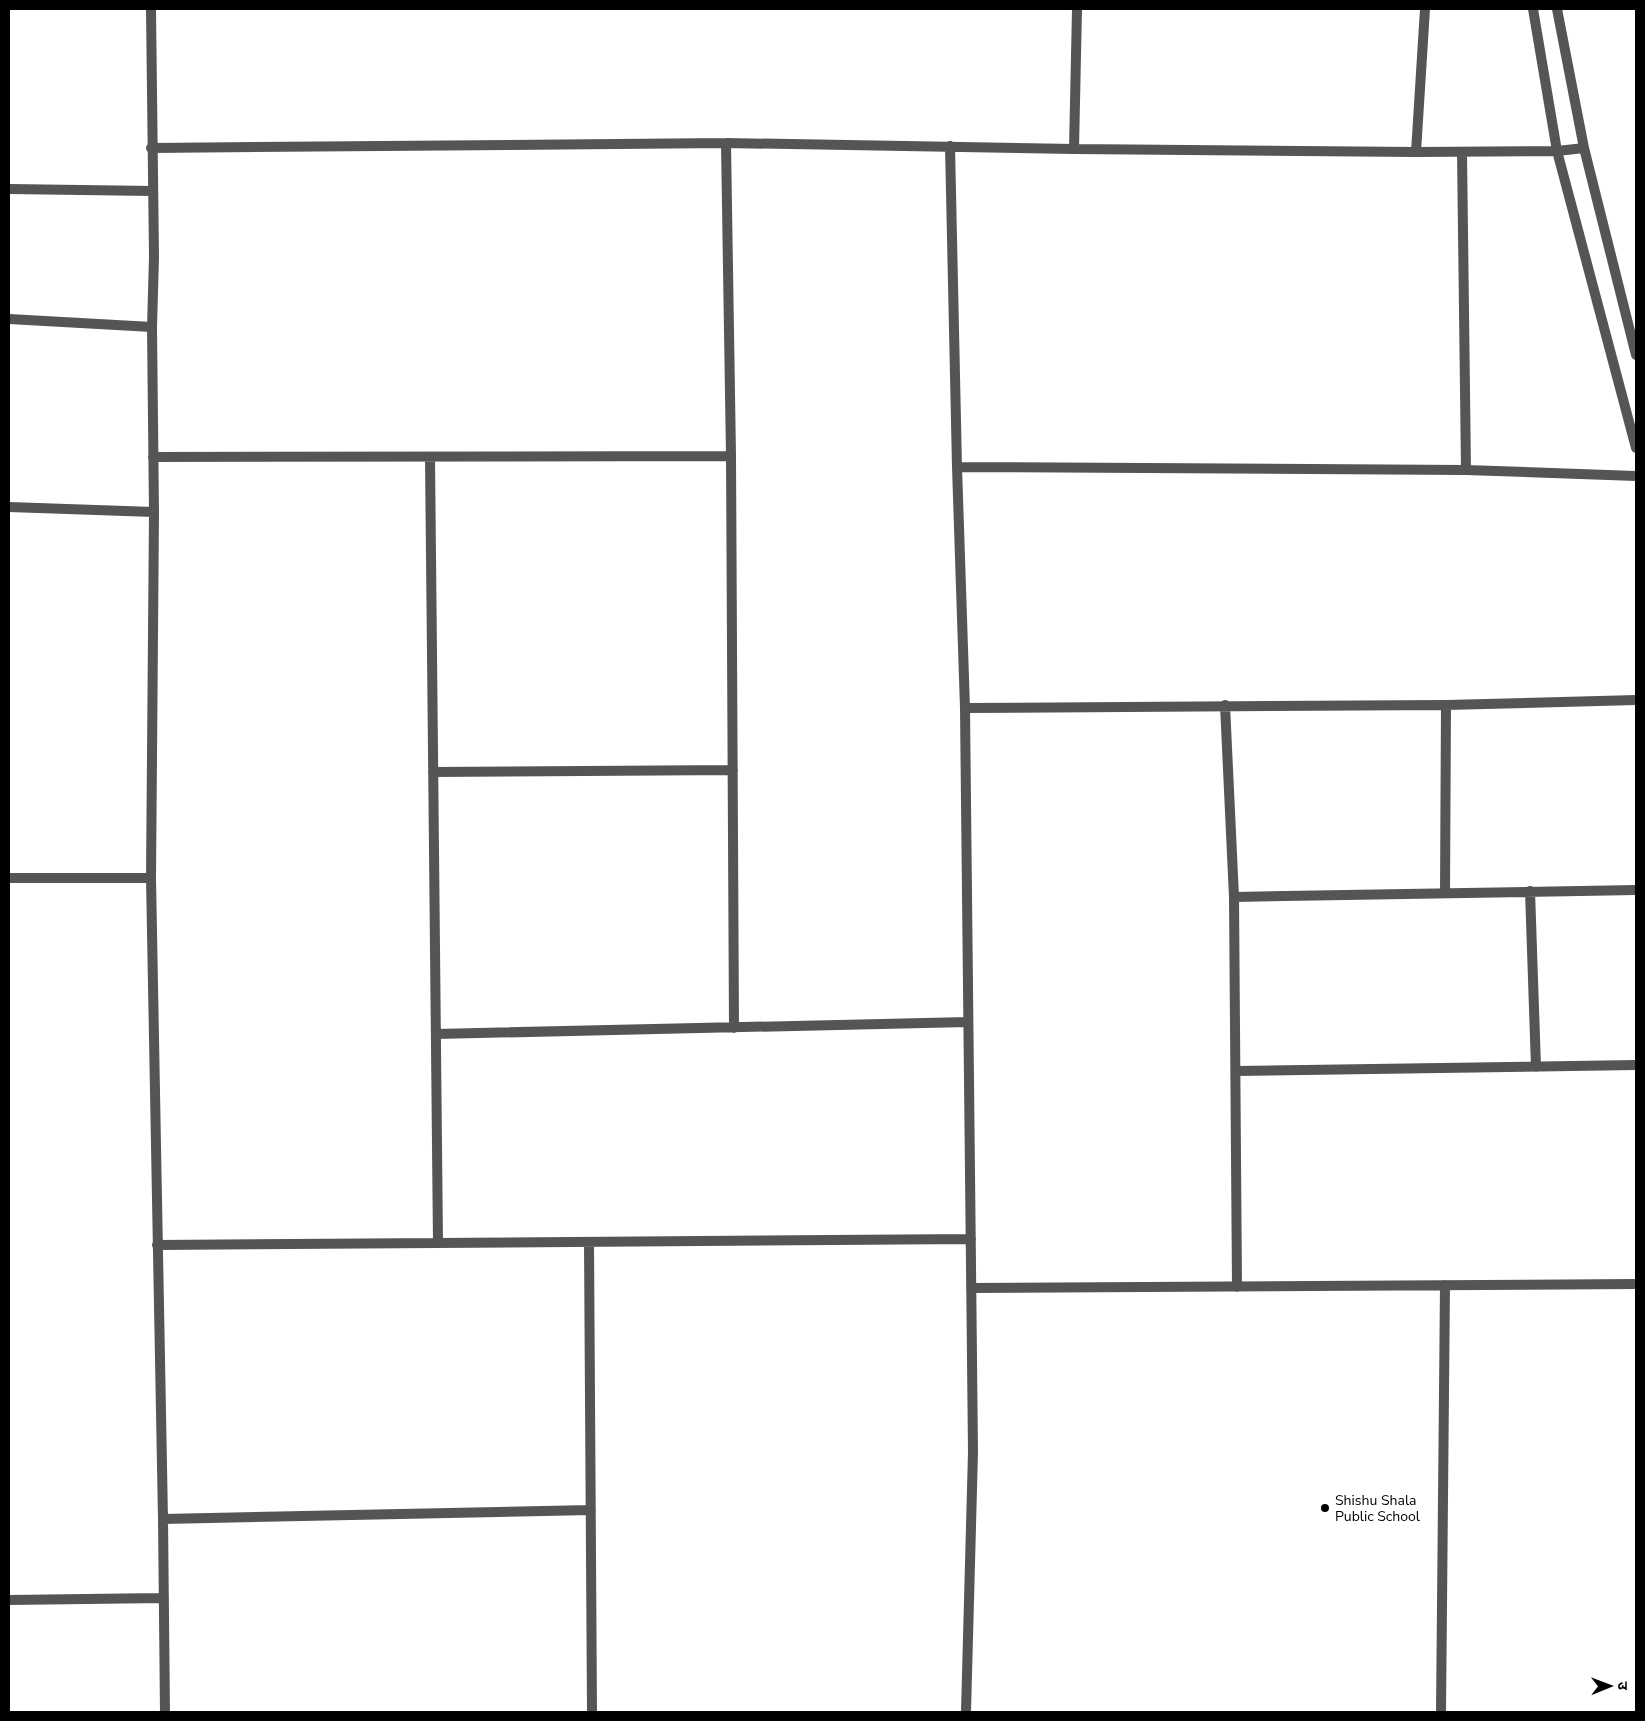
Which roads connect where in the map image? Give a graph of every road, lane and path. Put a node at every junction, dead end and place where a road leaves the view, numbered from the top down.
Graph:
1 (151, 9) edge
2 (1077, 9) edge
3 (1426, 9) edge
4 (1532, 9) edge
5 (1557, 9) edge
6 (726, 143) junction
7 (950, 146) junction
8 (151, 148) junction
9 (1584, 148) junction
10 (1074, 149) junction
11 (1557, 151) junction
12 (1416, 152) junction
13 (1462, 152) junction
14 (9, 189) edge
15 (152, 191) junction
16 (9, 319) edge
17 (152, 327) junction
18 (1636, 356) edge
19 (1636, 448) edge
20 (731, 456) junction
21 (153, 457) junction
22 (430, 458) junction
23 (956, 468) junction
24 (1466, 470) junction
25 (1636, 476) edge
26 (9, 507) edge
27 (154, 512) junction
28 (1636, 700) edge
29 (1225, 705) junction
30 (1446, 705) junction
31 (964, 708) junction
32 (733, 770) junction
33 (433, 772) junction
34 (9, 878) edge
35 (150, 878) junction
36 (1636, 890) edge
37 (1530, 891) junction
38 (1445, 893) junction
39 (1234, 897) junction
40 (968, 1022) junction
41 (734, 1028) junction
42 (436, 1034) junction
43 (1636, 1065) edge
44 (1536, 1067) junction
45 (1236, 1071) junction
46 (970, 1239) junction
47 (589, 1242) junction
48 (438, 1243) junction
49 (157, 1245) junction
50 (1636, 1284) edge
51 (1445, 1285) junction
52 (1237, 1287) junction
53 (971, 1288) junction
54 (591, 1510) junction
55 (163, 1519) junction
56 (164, 1598) junction
57 (9, 1600) edge
58 (165, 1712) edge
59 (592, 1712) edge
60 (966, 1712) edge
61 (1441, 1712) edge

1 - 8 street
2 - 10 street
3 - 12 street
4 - 11 street
5 - 9 street
6 - 7 street
6 - 8 street
6 - 20 street
7 - 10 street
7 - 23 street
8 - 15 street
9 - 11 street
9 - 18 street
10 - 12 street
11 - 13 street
11 - 19 street
12 - 13 street
13 - 24 street
14 - 15 street
15 - 17 street
16 - 17 street
17 - 21 street
20 - 22 street
20 - 32 street
21 - 22 street
21 - 27 street
22 - 33 street
23 - 24 street
23 - 31 street
24 - 25 street
26 - 27 street
27 - 35 street
28 - 30 street
29 - 30 street
29 - 31 street
29 - 39 street
30 - 38 street
31 - 40 street
32 - 33 street
32 - 41 street
33 - 42 street
34 - 35 street
35 - 49 street
36 - 37 street
37 - 38 street
37 - 44 street
38 - 39 street
39 - 45 street
40 - 41 street
40 - 46 street
41 - 42 street
42 - 48 street
43 - 44 street
44 - 45 street
45 - 52 street
46 - 47 street
46 - 53 street
47 - 48 street
47 - 54 street
48 - 49 street
49 - 55 street
50 - 51 street
51 - 52 street
51 - 61 street
52 - 53 street
53 - 60 street
54 - 55 street
54 - 59 street
55 - 56 street
56 - 57 street
56 - 58 street

